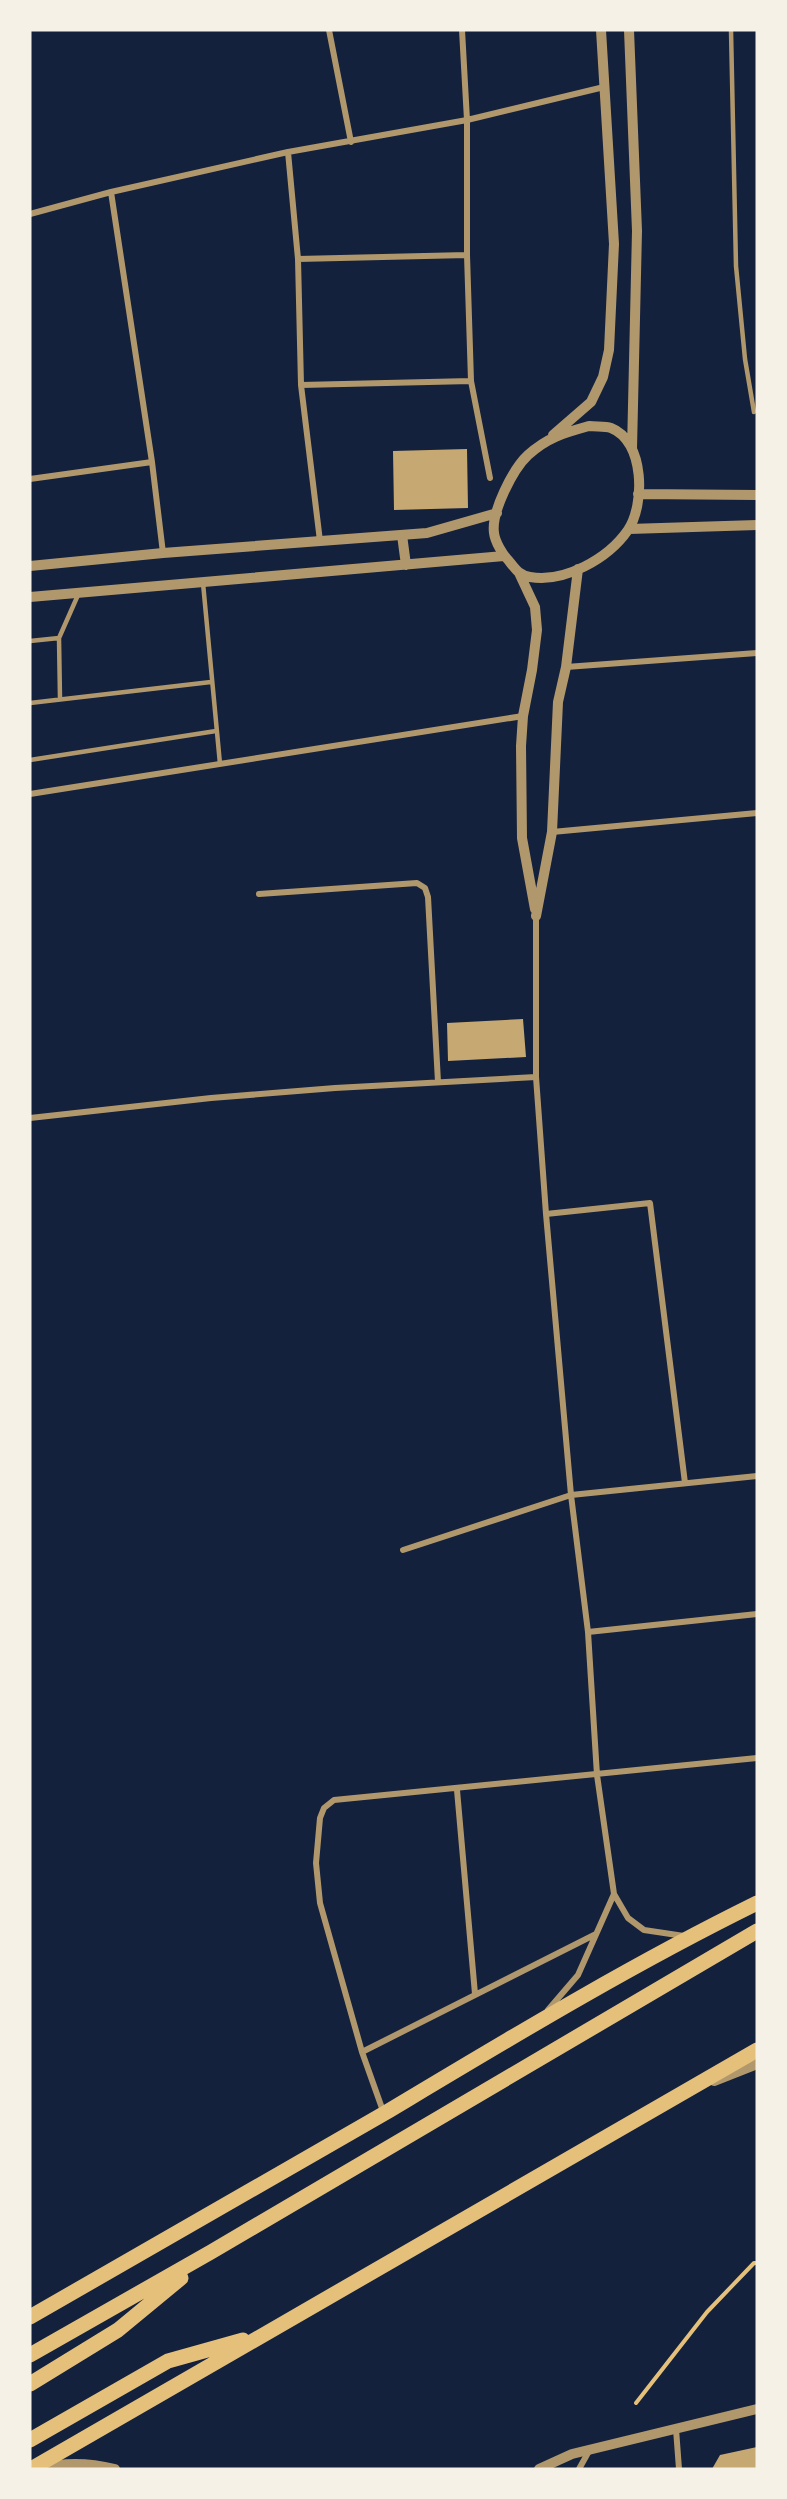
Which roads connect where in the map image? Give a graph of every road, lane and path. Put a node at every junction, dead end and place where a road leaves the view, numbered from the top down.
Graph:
1 (329, 30) edge
2 (462, 30) edge
3 (601, 30) edge
4 (629, 30) edge
5 (731, 30) edge
6 (604, 87) junction
7 (467, 120) junction
8 (351, 142) junction
9 (288, 152) junction
10 (111, 192) junction
11 (30, 214) edge
12 (467, 255) junction
13 (298, 259) junction
14 (471, 381) junction
15 (301, 385) junction
16 (754, 412) dead end
17 (551, 437) junction
18 (632, 449) junction
19 (152, 462) junction
20 (490, 478) dead end
21 (30, 479) edge
22 (638, 494) junction
23 (757, 495) edge
24 (497, 513) junction
25 (757, 525) edge
26 (629, 529) junction
27 (402, 535) junction
28 (320, 541) junction
29 (163, 553) junction
30 (504, 556) junction
31 (406, 565) junction
32 (30, 566) edge
33 (578, 569) junction
34 (520, 575) junction
35 (203, 583) junction
36 (78, 593) junction
37 (30, 597) edge
38 (59, 638) junction
39 (30, 641) edge
40 (757, 653) edge
41 (566, 667) junction
42 (211, 682) junction
43 (60, 699) junction
44 (30, 703) edge
45 (523, 716) junction
46 (216, 731) junction
47 (30, 760) edge
48 (220, 764) junction
49 (30, 794) edge
50 (757, 813) edge
51 (552, 832) junction
52 (259, 894) dead end
53 (536, 916) junction
54 (536, 1077) junction
55 (438, 1082) junction
56 (30, 1118) edge
57 (546, 1214) junction
58 (757, 1476) edge
59 (685, 1483) junction
60 (571, 1495) junction
61 (404, 1550) dead end
62 (757, 1614) edge
63 (588, 1632) junction
64 (757, 1758) edge
65 (597, 1774) junction
66 (457, 1790) junction
67 (614, 1894) junction
68 (757, 1903) edge
69 (757, 1931) edge
70 (596, 1934) junction
71 (688, 1937) junction
72 (475, 1994) junction
73 (542, 2018) junction
74 (757, 2050) edge
75 (362, 2052) junction
76 (757, 2064) edge
77 (683, 2094) junction
78 (384, 2113) junction
79 (210, 2252) junction
80 (757, 2263) edge
81 (30, 2317) edge
82 (267, 2333) junction
83 (30, 2355) edge
84 (30, 2384) edge
85 (636, 2403) dead end
86 (757, 2409) edge
87 (676, 2429) junction
88 (30, 2440) edge
89 (589, 2450) junction
90 (30, 2469) edge
91 (41, 2469) edge
92 (115, 2469) edge
93 (538, 2469) edge
94 (579, 2469) edge
95 (679, 2469) edge

1 - 8 street
2 - 7 street
3 - 6 street
4 - 18 street
5 - 16 lane
6 - 7 street
6 - 17 street
7 - 8 street
7 - 12 street
8 - 9 street
9 - 10 street
9 - 13 street
10 - 11 street
10 - 19 street
12 - 13 street
12 - 14 street
13 - 15 street
14 - 15 street
14 - 20 street
15 - 28 street
17 - 18 street
17 - 24 street
18 - 22 street
19 - 21 street
19 - 29 street
22 - 23 street
22 - 26 street
24 - 27 street
24 - 30 street
25 - 26 street
26 - 33 street
27 - 28 street
27 - 31 street
28 - 29 street
29 - 32 street
30 - 31 street
30 - 34 street
31 - 35 street
33 - 34 street
33 - 41 street
34 - 45 street
35 - 36 street
35 - 42 lane
36 - 37 street
36 - 38 lane
38 - 39 lane
38 - 43 lane
40 - 41 street
41 - 51 street
42 - 43 lane
42 - 46 lane
43 - 44 lane
45 - 48 street
45 - 53 street
46 - 47 lane
46 - 48 lane
48 - 49 street
50 - 51 street
51 - 53 street
52 - 55 street
53 - 54 street
54 - 55 street
54 - 57 street
55 - 56 street
57 - 59 street
57 - 60 street
58 - 59 street
59 - 60 street
60 - 61 street
60 - 63 street
62 - 63 street
63 - 65 street
64 - 65 street
65 - 66 street
65 - 67 street
66 - 72 street
66 - 75 street
67 - 70 street
67 - 71 street
68 - 71 main road
69 - 79 main road
70 - 72 street
70 - 73 street
71 - 73 main road
72 - 75 street
73 - 78 main road
74 - 77 main road
75 - 78 street
76 - 77 street
77 - 82 main road
78 - 81 main road
79 - 83 main road
79 - 84 main road
80 - 85 path
82 - 88 main road
82 - 90 main road
86 - 87 street
87 - 89 street
87 - 95 street
89 - 93 street
89 - 94 street
91 - 92 street

